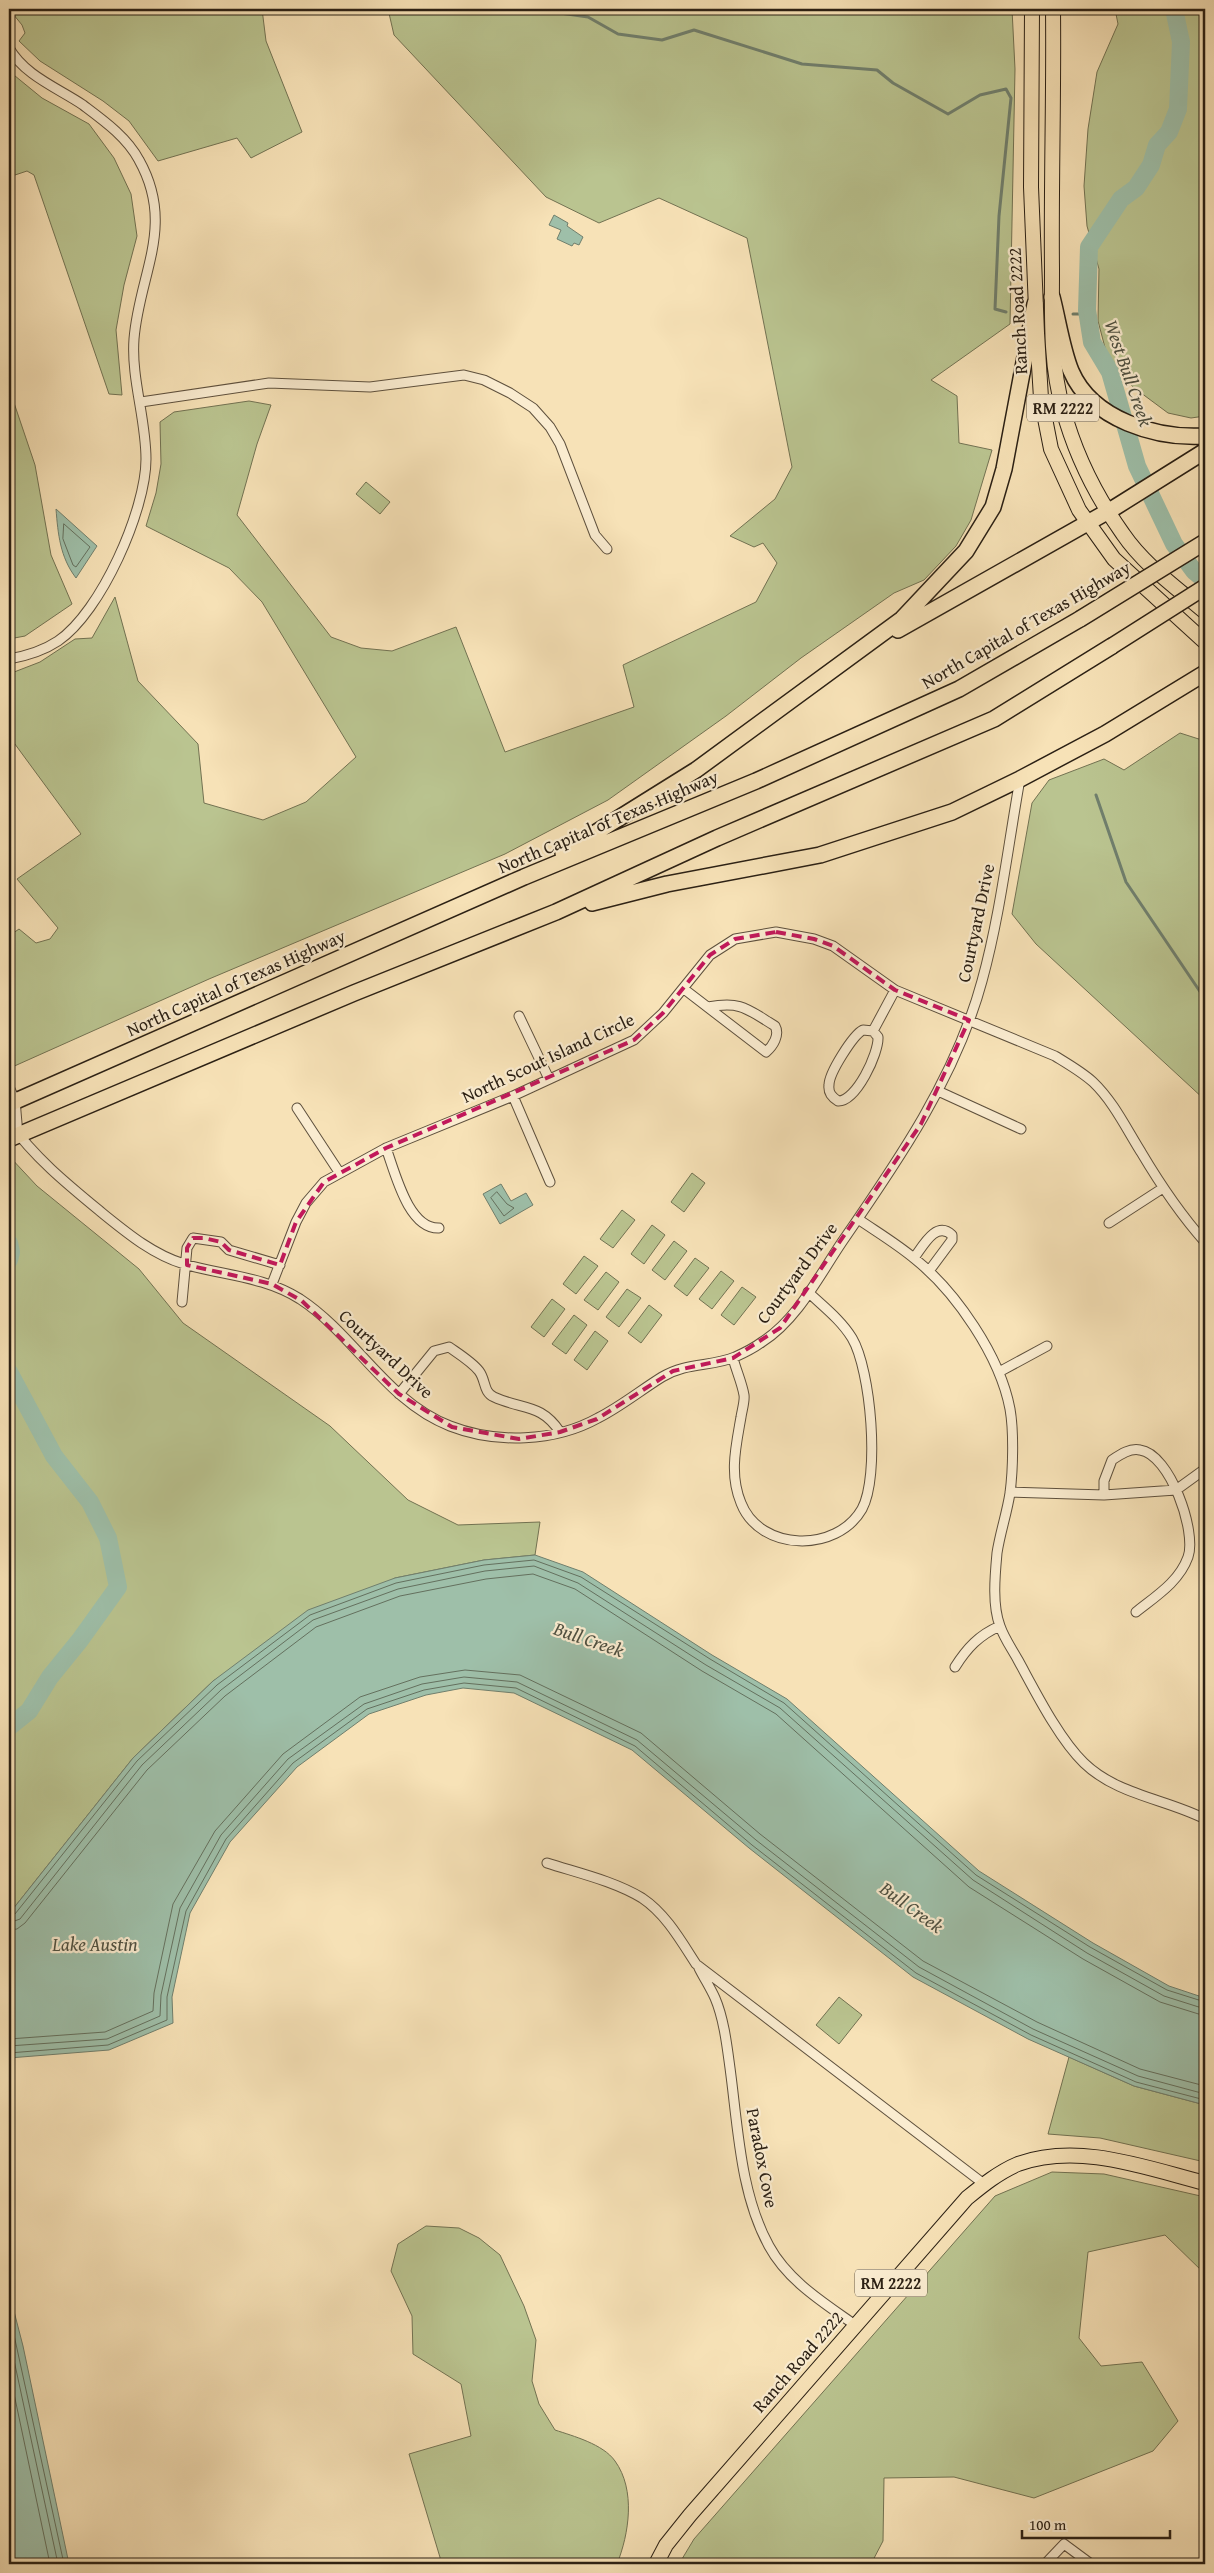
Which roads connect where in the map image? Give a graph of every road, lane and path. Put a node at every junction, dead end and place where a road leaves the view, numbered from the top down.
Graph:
1 (1032, 9) edge
2 (1052, 9) edge
3 (9, 48) edge
4 (1052, 297) junction
5 (1036, 304) junction
6 (141, 402) junction
7 (1205, 436) edge
8 (1205, 451) edge
9 (1111, 510) junction
10 (1087, 523) junction
11 (1205, 542) edge
12 (607, 549) dead end
13 (1205, 587) edge
14 (1205, 612) edge
15 (1205, 642) edge
16 (9, 659) edge
17 (843, 662) junction
18 (1205, 673) edge
19 (1020, 779) junction
20 (524, 877) junction
21 (556, 912) junction
22 (684, 988) junction
23 (895, 990) junction
24 (708, 1007) junction
25 (519, 1016) dead end
26 (969, 1020) junction
27 (872, 1031) junction
28 (549, 1079) junction
29 (938, 1091) junction
30 (513, 1096) junction
31 (11, 1097) edge
32 (298, 1108) dead end
33 (9, 1122) edge
34 (1021, 1129) dead end
35 (14, 1137) edge
36 (386, 1148) junction
37 (339, 1172) junction
38 (550, 1182) dead end
39 (1163, 1188) junction
40 (858, 1220) junction
41 (1109, 1223) dead end
42 (439, 1228) dead end
43 (1205, 1242) edge
44 (914, 1258) junction
45 (186, 1264) junction
46 (280, 1265) junction
47 (929, 1271) junction
48 (272, 1284) junction
49 (808, 1292) junction
50 (182, 1302) dead end
51 (1047, 1346) dead end
52 (733, 1358) junction
53 (999, 1372) junction
54 (399, 1394) junction
55 (560, 1432) junction
56 (1205, 1470) edge
57 (1176, 1490) junction
58 (1010, 1492) junction
59 (1104, 1495) junction
60 (1136, 1612) dead end
61 (1000, 1626) junction
62 (955, 1667) dead end
63 (1205, 1819) edge
64 (547, 1863) dead end
65 (696, 1964) junction
66 (1205, 2183) edge
67 (984, 2184) junction
68 (855, 2325) junction
69 (656, 2564) edge
70 (1045, 2564) edge
71 (1090, 2564) edge

1 - 5 main road, Ranch Road 2222 / RM 2222
2 - 4 main road, Ranch Road 2222 / RM 2222
3 - 6 street
4 - 7 highway
4 - 9 main road, RM 2222
5 - 10 main road, Ranch Road 2222 / RM 2222
5 - 17 highway
6 - 12 street
6 - 16 street
8 - 9 highway
9 - 10 highway
9 - 14 main road, RM 2222
10 - 15 main road, Ranch Road 2222 / RM 2222
10 - 17 highway
11 - 20 highway, North Capital of Texas Highway, bridge
13 - 21 highway, bridge
17 - 20 highway
18 - 19 highway
19 - 21 highway
19 - 26 street, Courtyard Drive
20 - 31 highway, North Capital of Texas Highway
21 - 35 highway
22 - 23 street, North Scout Island Circle
22 - 24 street
22 - 28 street, North Scout Island Circle
23 - 26 street, North Scout Island Circle
23 - 27 street
24 - 24 street
25 - 28 street
26 - 29 street, Courtyard Drive
26 - 39 street, North Scout Island Circle
27 - 27 street
28 - 30 street, North Scout Island Circle
29 - 34 street
29 - 40 street, Courtyard Drive
30 - 36 street, North Scout Island Circle
30 - 38 street
31 - 35 street
32 - 37 street
33 - 35 street, Courtyard Drive
35 - 45 street, Courtyard Drive
36 - 37 street, North Scout Island Circle
36 - 42 street
37 - 46 street, North Scout Island Circle
39 - 41 street
39 - 43 street, North Scout Island Circle
40 - 44 street
40 - 49 street, Courtyard Drive
44 - 47 street
44 - 47 street
45 - 46 street
45 - 48 street, Courtyard Drive
45 - 50 street
46 - 48 street, North Scout Island Circle
47 - 53 street
48 - 54 street, Courtyard Drive
49 - 52 street, Courtyard Drive
49 - 52 street
51 - 53 street
52 - 55 street, Courtyard Drive
53 - 58 street
54 - 55 street, Courtyard Drive
54 - 55 street
56 - 57 street
57 - 59 street
57 - 59 street
57 - 60 street
58 - 59 street
58 - 61 street
61 - 62 street
61 - 63 street
64 - 65 street
65 - 67 street
65 - 68 street, Paradox Cove
66 - 67 main road, Ranch Road 2222 / RM 2222
67 - 68 main road, Ranch Road 2222 / RM 2222
68 - 69 main road, Ranch Road 2222 / RM 2222
70 - 71 street

